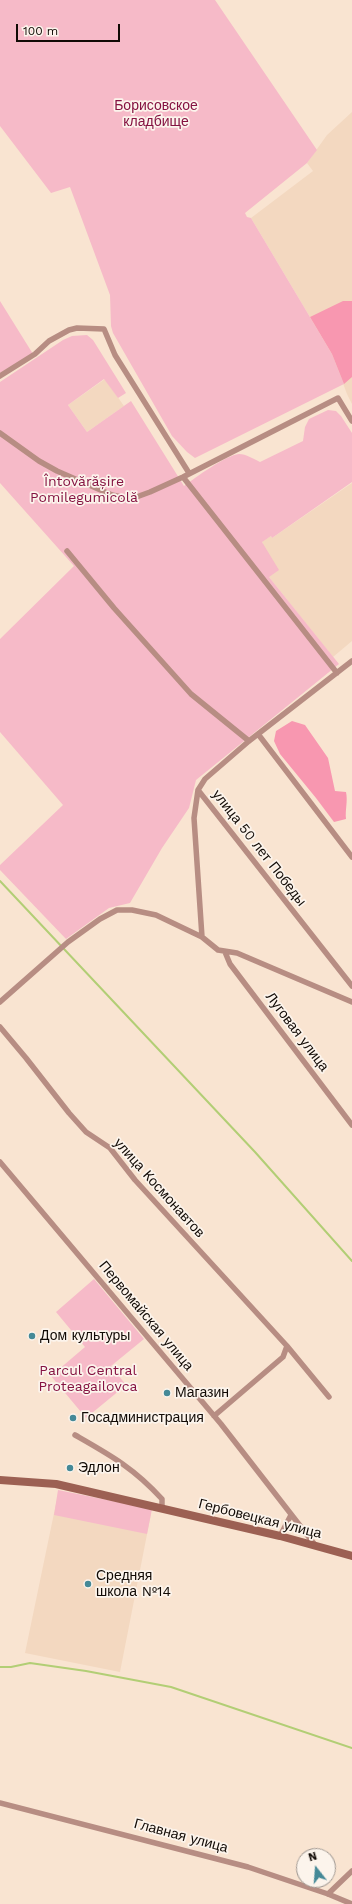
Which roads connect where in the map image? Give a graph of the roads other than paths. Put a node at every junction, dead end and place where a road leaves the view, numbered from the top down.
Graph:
1 (0, 376) edge
2 (352, 421) edge
3 (0, 433) edge
4 (189, 473) junction
5 (182, 476) junction
6 (67, 551) dead end
7 (352, 661) edge
8 (337, 673) junction
9 (258, 734) junction
10 (249, 741) junction
11 (198, 790) junction
12 (352, 857) edge
13 (202, 937) junction
14 (226, 952) junction
15 (352, 986) edge
16 (0, 1002) edge
17 (352, 1002) edge
18 (0, 1027) edge
19 (352, 1125) edge
20 (1, 1165) edge
21 (287, 1346) junction
22 (329, 1397) dead end
23 (214, 1416) junction
24 (75, 1435) dead end
25 (0, 1480) edge
26 (162, 1508) junction
27 (291, 1514) junction
28 (280, 1536) junction
29 (315, 1545) junction
30 (352, 1556) edge
31 (0, 1803) edge
32 (352, 1871) edge
33 (328, 1894) junction
34 (351, 1903) edge

1 - 4 street
2 - 4 street
3 - 5 street
4 - 5 street
5 - 8 street
6 - 10 street
7 - 8 street, улица 50 лет Победы
8 - 9 street, улица 50 лет Победы
9 - 10 street, улица 50 лет Победы
9 - 12 street
10 - 11 street, улица 50 лет Победы
11 - 13 street
11 - 15 street, улица 50 лет Победы
13 - 14 street
13 - 16 street
14 - 17 street
14 - 19 street, Луговая улица
18 - 21 street, улица Космонавтов
20 - 23 street, Первомайская улица
21 - 22 street, улица Космонавтов
21 - 23 street
23 - 27 street, Первомайская улица
24 - 26 street
25 - 26 street, Гербовецкая улица
26 - 28 street, Гербовецкая улица
27 - 28 street
27 - 29 street, Первомайская улица
28 - 29 street, Гербовецкая улица
29 - 30 street, Гербовецкая улица
31 - 33 street, Главная улица
32 - 33 street
33 - 34 street, Главная улица

